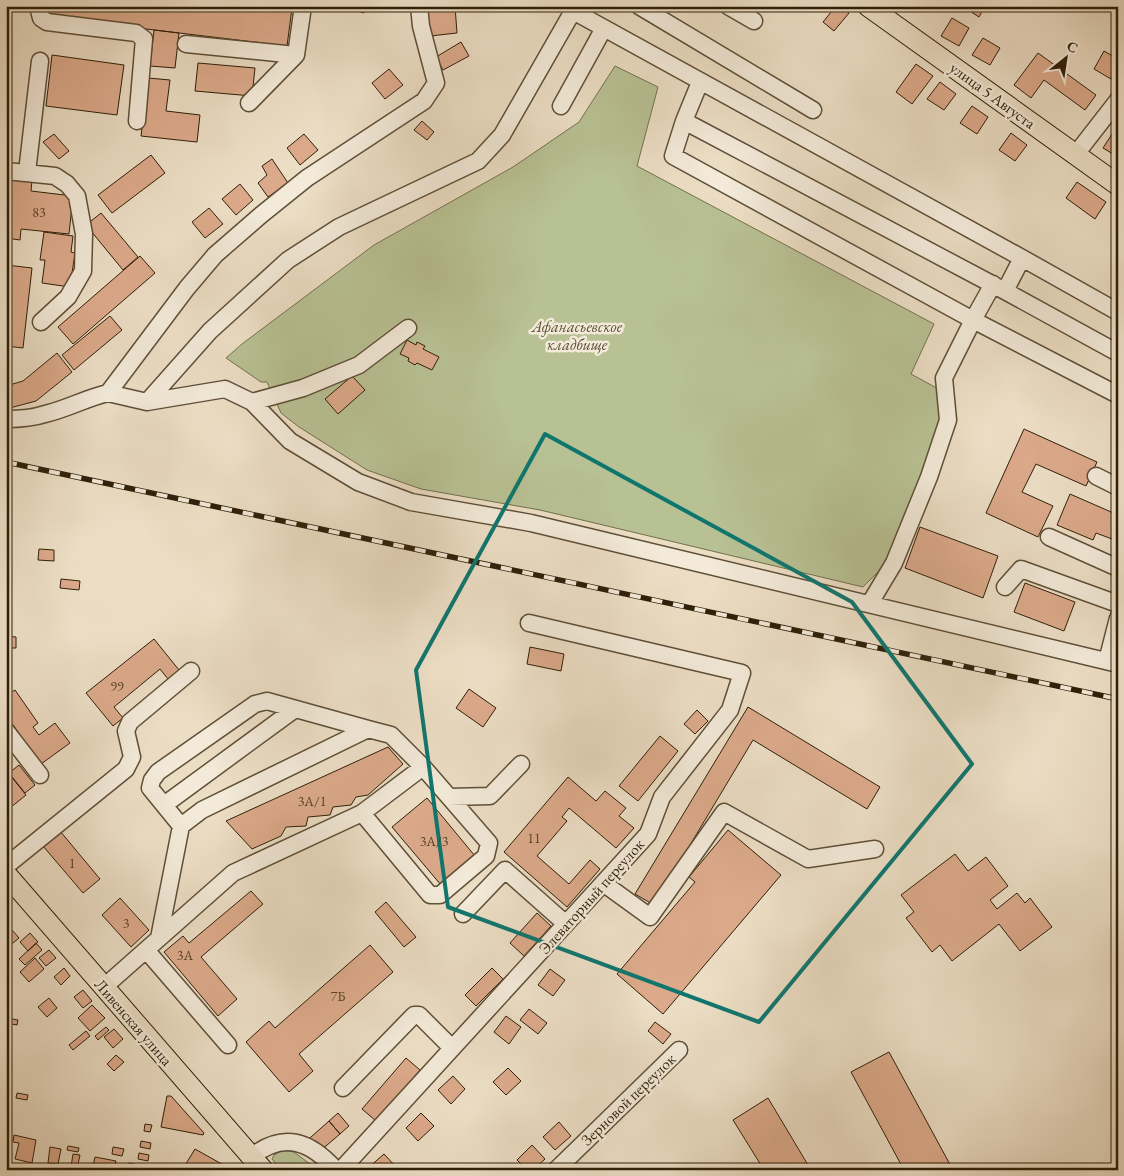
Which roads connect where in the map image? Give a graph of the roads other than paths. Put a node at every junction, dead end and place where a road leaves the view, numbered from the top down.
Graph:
1 (38, 6) edge
2 (302, 6) edge
3 (419, 6) edge
4 (638, 6) edge
5 (728, 6) edge
6 (868, 6) edge
7 (574, 8) edge
8 (754, 21) dead end
9 (604, 28) junction
10 (186, 44) dead end
11 (296, 55) junction
12 (40, 61) dead end
13 (700, 82) junction
14 (1118, 100) edge
15 (249, 103) dead end
16 (561, 106) dead end
17 (813, 110) dead end
18 (137, 121) dead end
19 (684, 122) junction
20 (1076, 154) junction
21 (6, 171) edge
22 (27, 172) junction
23 (1118, 185) edge
24 (1022, 258) junction
25 (999, 287) junction
26 (1118, 312) edge
27 (973, 320) junction
28 (41, 322) dead end
29 (408, 328) dead end
30 (1118, 353) edge
31 (108, 393) junction
32 (1118, 395) edge
33 (147, 402) junction
34 (252, 402) junction
35 (6, 419) edge
36 (1096, 476) dead end
37 (1118, 486) edge
38 (1049, 538) dead end
39 (1118, 568) edge
40 (1005, 587) dead end
41 (870, 603) junction
42 (1118, 604) edge
43 (1118, 618) edge
44 (529, 623) dead end
45 (1112, 663) edge
46 (191, 671) dead end
47 (295, 709) junction
48 (368, 729) junction
49 (6, 731) edge
50 (522, 764) dead end
51 (423, 767) junction
52 (40, 776) dead end
53 (449, 796) junction
54 (164, 805) junction
55 (362, 813) junction
56 (181, 826) junction
57 (875, 849) dead end
58 (6, 866) edge
59 (6, 874) edge
60 (603, 883) junction
61 (463, 914) dead end
62 (566, 924) junction
63 (159, 938) junction
64 (146, 950) junction
65 (104, 987) junction
66 (228, 1044) dead end
67 (452, 1048) junction
68 (679, 1050) dead end
69 (343, 1088) dead end
70 (257, 1164) edge
71 (336, 1170) edge
72 (341, 1170) edge
73 (556, 1170) edge

1 - 18 street
2 - 11 street
3 - 31 street
4 - 17 street
5 - 8 street
6 - 20 main road, улица 5 Августа
7 - 9 street
7 - 33 street
9 - 13 street
9 - 16 street
10 - 11 street
11 - 15 street
12 - 22 street
13 - 19 street
13 - 24 street
14 - 20 street
19 - 25 street
19 - 27 street
20 - 23 main road, улица 5 Августа
21 - 22 street
22 - 28 street
24 - 25 street
24 - 26 street
25 - 27 street
25 - 30 street
27 - 32 street
27 - 41 street
29 - 34 street
31 - 33 street
31 - 35 street
33 - 34 street
34 - 41 street
36 - 37 street
38 - 39 street
40 - 42 street
41 - 45 street
43 - 45 street
44 - 60 street, Элеваторный переулок
46 - 58 street
47 - 48 street
47 - 54 street
47 - 54 street
48 - 51 street
48 - 56 street
49 - 52 street
50 - 53 street
51 - 53 street
51 - 55 street
53 - 55 street
54 - 56 street
55 - 63 street
56 - 63 street
57 - 60 street
59 - 65 main road, Ливенская улица
60 - 62 street, Элеваторный переулок
61 - 62 street
62 - 67 street, Элеваторный переулок
63 - 64 street
64 - 65 street
64 - 66 street
65 - 70 main road, Ливенская улица
67 - 69 street
67 - 72 street, Элеваторный переулок
68 - 73 street, Зерновой переулок
70 - 71 street

